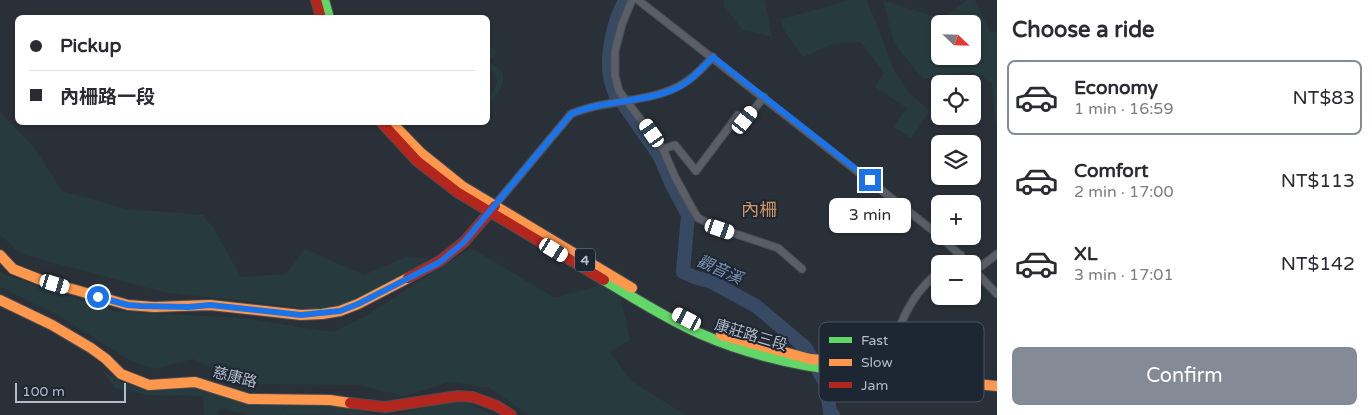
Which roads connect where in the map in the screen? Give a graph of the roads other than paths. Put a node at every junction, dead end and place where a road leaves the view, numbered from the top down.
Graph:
1 (316, 0) edge
2 (324, 0) edge
3 (632, 0) edge
4 (638, 0) edge
5 (320, 15) edge
6 (328, 15) edge
7 (713, 57) junction
8 (764, 97) junction
9 (627, 100) junction
10 (384, 125) edge
11 (394, 125) edge
12 (663, 149) junction
13 (492, 209) junction
14 (931, 229) edge
15 (949, 245) edge
16 (997, 254) edge
17 (960, 255) edge
18 (0, 256) edge
19 (981, 264) edge
20 (802, 269) dead end
21 (981, 277) edge
22 (931, 279) edge
23 (997, 294) edge
24 (0, 300) edge
25 (902, 322) edge
26 (819, 364) edge
27 (984, 379) edge
28 (997, 380) edge
29 (984, 384) edge
30 (997, 386) edge
31 (511, 415) edge

1 - 5 street
2 - 6 street
3 - 9 street
4 - 7 street
7 - 8 street
7 - 9 street
8 - 12 street
8 - 14 street
9 - 12 street
9 - 13 street
10 - 13 street, 康莊路三段 / 4
11 - 13 street, 康莊路三段 / 4
12 - 20 street
13 - 18 street
13 - 26 street, 康莊路三段 / 4
15 - 17 street
16 - 19 street
21 - 23 street
22 - 25 street
24 - 31 street, 慈康路
27 - 28 street, 康莊路三段 / 4
29 - 30 street, 康莊路三段 / 4

